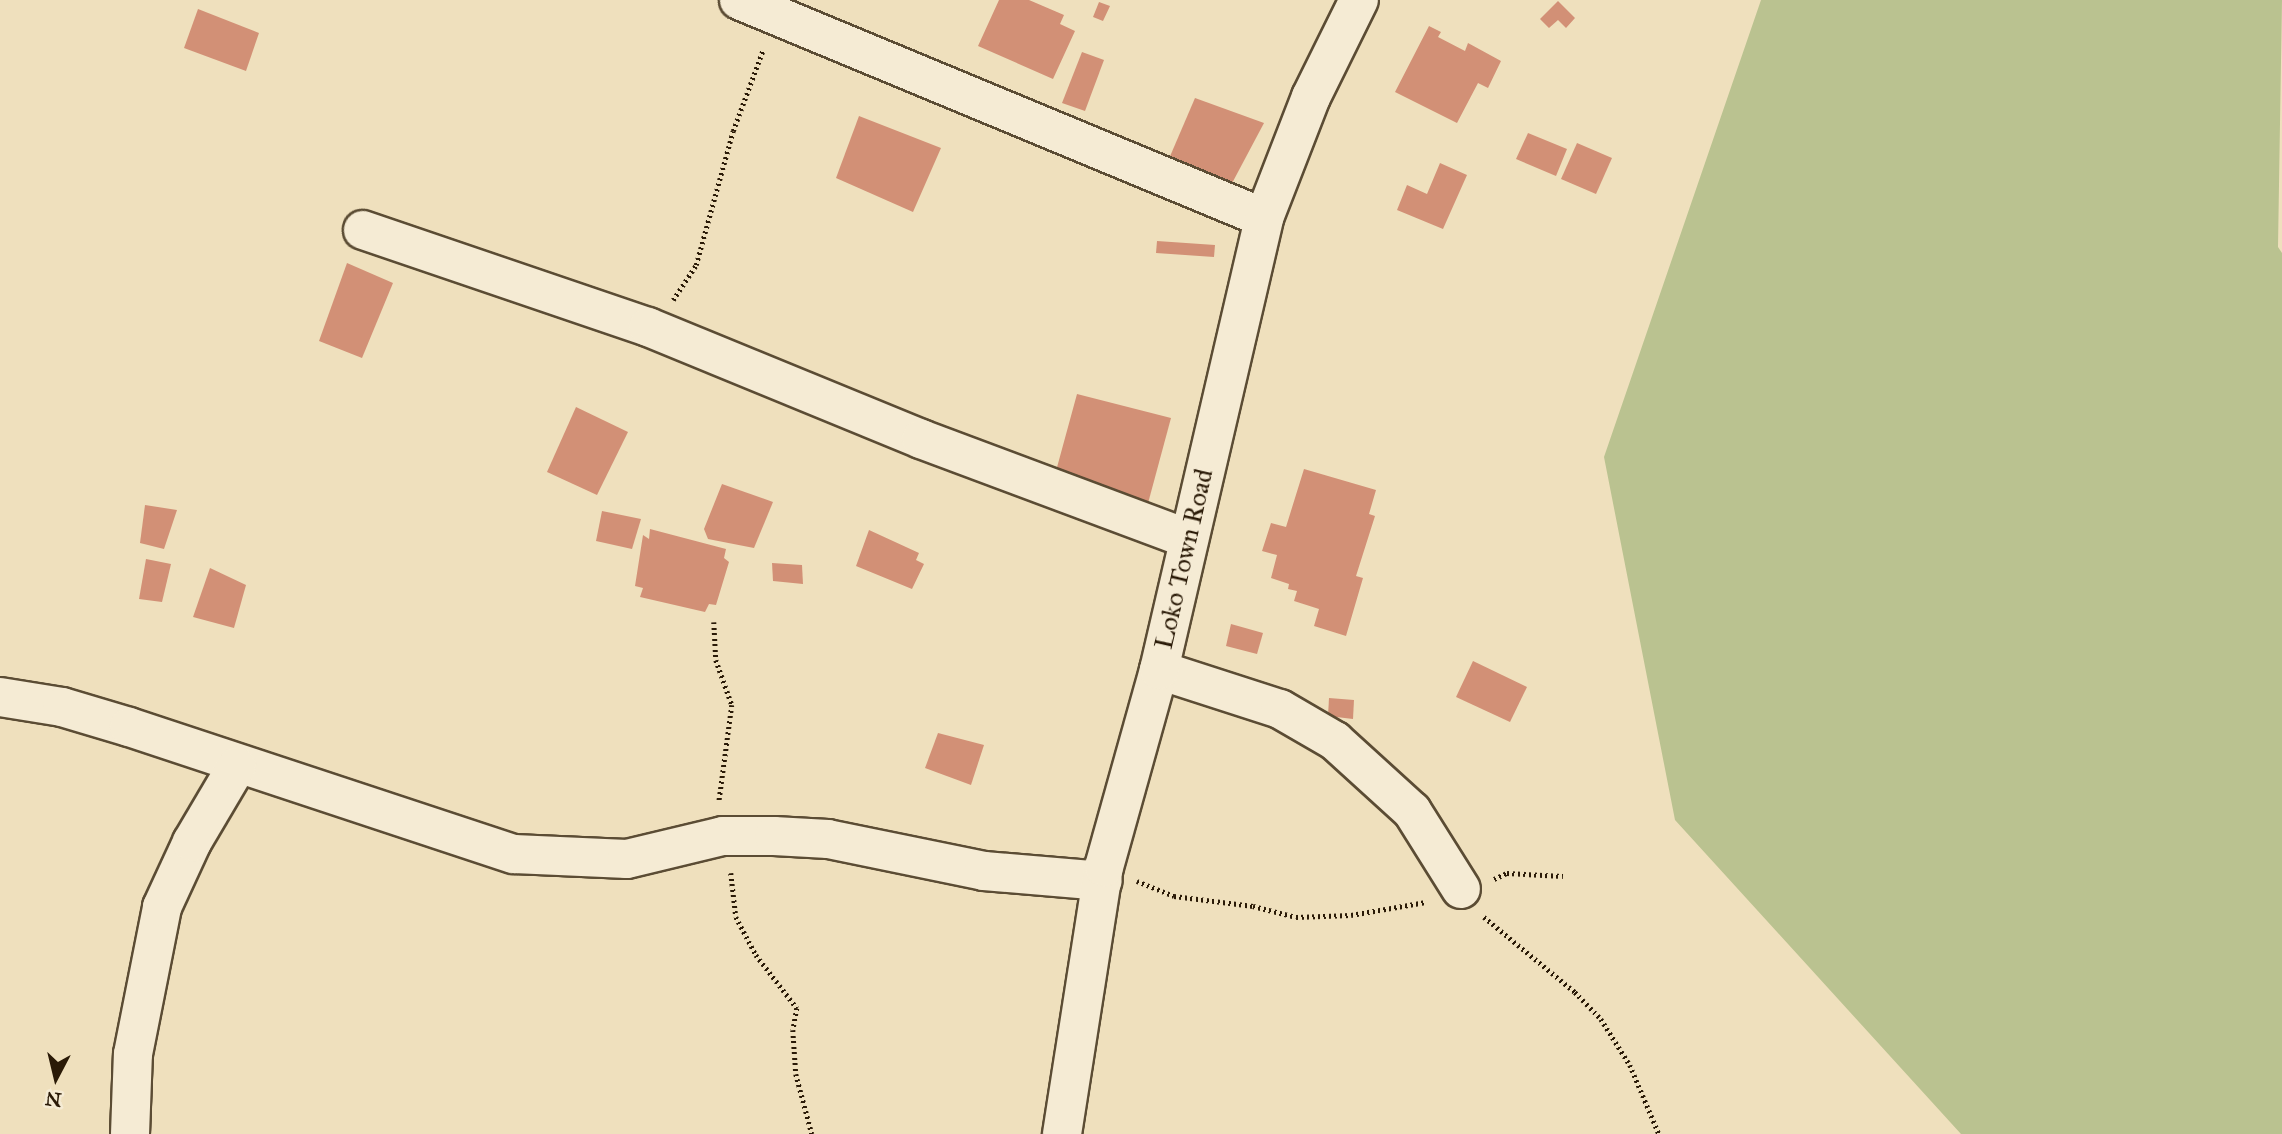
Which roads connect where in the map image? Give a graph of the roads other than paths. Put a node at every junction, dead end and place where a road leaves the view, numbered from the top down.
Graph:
1 (739, 0) edge
2 (1359, 0) edge
3 (1264, 218) junction
4 (363, 230) dead end
5 (1189, 539) junction
6 (1159, 670) junction
7 (0, 697) edge
8 (237, 766) junction
9 (1103, 874) junction
10 (1461, 889) road end
11 (130, 1134) edge
12 (1062, 1134) edge

1 - 3 street
2 - 3 street, Loko Town Road
3 - 5 street, Loko Town Road
4 - 5 street
5 - 6 street, Loko Town Road
6 - 9 street, Loko Town Road
6 - 10 street
7 - 8 street
8 - 9 street
8 - 11 street
9 - 12 street, Loko Town Road

